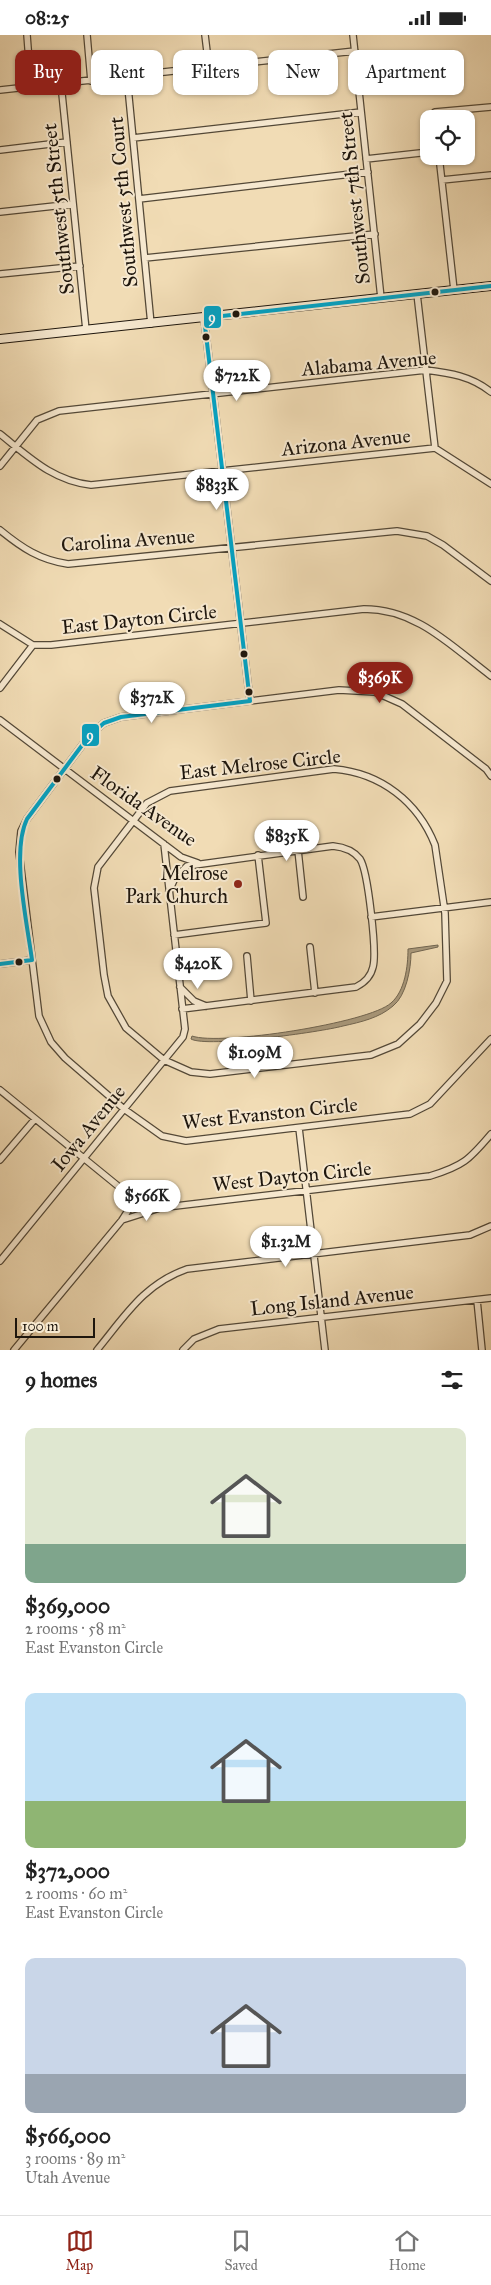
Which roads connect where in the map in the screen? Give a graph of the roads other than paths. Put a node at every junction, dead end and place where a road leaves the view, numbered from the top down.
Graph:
1 (26, 35) edge
2 (87, 35) edge
3 (205, 35) edge
4 (353, 35) edge
5 (28, 50) edge
6 (207, 50) edge
7 (355, 50) edge
8 (348, 52) edge
9 (258, 62) edge
10 (91, 81) joint
11 (81, 82) edge
12 (15, 89) edge
13 (0, 90) edge
14 (62, 95) edge
15 (129, 95) edge
16 (359, 95) edge
17 (491, 107) edge
18 (470, 110) edge
19 (361, 112) junction
20 (134, 138) junction
21 (67, 142) junction
22 (0, 150) edge
23 (420, 153) edge
24 (366, 159) junction
25 (440, 165) edge
26 (368, 172) junction
27 (491, 175) edge
28 (442, 180) junction
29 (139, 199) junction
30 (74, 205) junction
31 (0, 213) edge
32 (374, 234) junction
33 (145, 258) junction
34 (80, 266) junction
35 (0, 274) edge
36 (491, 286) edge
37 (454, 290) junction
38 (416, 294) junction
39 (381, 298) junction
40 (204, 319) junction
41 (151, 324) junction
42 (86, 330) junction
43 (0, 339) edge
44 (426, 370) junction
45 (491, 392) edge
46 (213, 394) junction
47 (0, 435) edge
48 (15, 446) junction
49 (435, 448) junction
50 (0, 466) edge
51 (222, 472) junction
52 (491, 484) edge
53 (0, 530) edge
54 (232, 548) junction
55 (491, 581) edge
56 (0, 624) edge
57 (241, 625) junction
58 (33, 645) junction
59 (491, 676) edge
60 (0, 688) edge
61 (250, 701) junction
62 (0, 720) edge
63 (65, 770) junction
64 (491, 776) edge
65 (132, 821) junction
66 (164, 844) junction
67 (298, 850) junction
68 (258, 855) junction
69 (198, 863) junction
70 (169, 891) junction
71 (303, 897) dead end
72 (491, 902) edge
73 (444, 908) junction
74 (371, 917) junction
75 (174, 935) junction
76 (310, 947) dead end
77 (247, 955) dead end
78 (32, 960) junction
79 (0, 964) edge
80 (180, 987) junction
81 (316, 993) junction
82 (251, 1001) junction
83 (206, 1006) junction
84 (182, 1009) junction
85 (491, 1039) edge
86 (164, 1060) junction
87 (0, 1089) edge
88 (124, 1109) junction
89 (35, 1119) junction
90 (299, 1128) junction
91 (491, 1134) edge
92 (84, 1158) junction
93 (0, 1160) edge
94 (307, 1191) junction
95 (136, 1199) junction
96 (167, 1207) junction
97 (122, 1220) junction
98 (491, 1226) edge
99 (314, 1254) junction
100 (0, 1261) edge
101 (491, 1298) edge
102 (476, 1300) junction
103 (321, 1317) junction
104 (14, 1350) edge
105 (97, 1350) edge
106 (183, 1350) edge
107 (325, 1350) edge
108 (482, 1350) edge

1 - 5 street
2 - 10 street
3 - 6 street
4 - 7 street, Southwest 7th Street
8 - 9 street
10 - 11 street
12 - 13 street
14 - 21 street, Southwest 5th Street
15 - 20 street, Southwest 5th Court
16 - 19 street, Southwest 7th Street
17 - 18 street
19 - 20 street
19 - 24 street, Southwest 7th Street
20 - 29 street, Southwest 5th Court
21 - 22 street
21 - 30 street, Southwest 5th Street
23 - 24 street
24 - 26 street, Southwest 7th Street
25 - 28 street
26 - 29 street
26 - 32 street, Southwest 7th Street
27 - 28 street
28 - 37 street
29 - 33 street, Southwest 5th Court
30 - 31 street
30 - 34 street, Southwest 5th Street
32 - 33 street
32 - 39 street, Southwest 7th Street
33 - 41 street, Southwest 5th Court
34 - 35 street
34 - 42 street, Southwest 5th Street
36 - 37 main road
37 - 38 main road
38 - 39 main road
38 - 44 street
39 - 40 main road
40 - 41 main road
40 - 46 street
41 - 42 main road
42 - 43 main road
44 - 45 street, Alabama Avenue
44 - 46 street, Alabama Avenue
44 - 49 street
46 - 48 street, Alabama Avenue
46 - 51 street
47 - 48 street, Arizona Avenue
48 - 50 street, Alabama Avenue
48 - 51 street, Arizona Avenue
49 - 51 street, Arizona Avenue
49 - 52 street, Arizona Avenue
51 - 54 street
53 - 54 street, Carolina Avenue
54 - 55 street, Carolina Avenue
54 - 57 street
56 - 58 street
57 - 58 street, East Dayton Circle
57 - 59 street, East Dayton Circle
57 - 61 street
58 - 60 street
61 - 63 street, West Evanston Circle
61 - 64 street, West Evanston Circle
62 - 63 street, Florida Avenue
63 - 65 street, Florida Avenue
63 - 78 street, West Evanston Circle
65 - 66 street, Florida Avenue
65 - 73 street, East Melrose Circle
65 - 86 street, East Melrose Circle
66 - 69 street, Florida Avenue
66 - 70 street, Iowa Avenue
67 - 68 street
67 - 71 street
67 - 74 street
68 - 69 street
68 - 75 street
69 - 70 street
70 - 75 street, Iowa Avenue
72 - 73 street
73 - 74 street
73 - 86 street, East Melrose Circle
74 - 81 street
75 - 80 street, Iowa Avenue
76 - 81 street
77 - 82 street
78 - 79 street
78 - 88 street, West Evanston Circle
80 - 83 street
80 - 84 street, Iowa Avenue
81 - 82 street
82 - 83 street
83 - 84 street
84 - 86 street, Iowa Avenue
85 - 90 street, West Evanston Circle
86 - 88 street, Iowa Avenue
87 - 89 street, West Dayton Circle
88 - 90 street, West Evanston Circle
88 - 92 street, Iowa Avenue
89 - 92 street, West Dayton Circle
89 - 93 street
90 - 94 street
91 - 94 street, West Dayton Circle
92 - 95 street, West Dayton Circle
92 - 100 street, Iowa Avenue
94 - 96 street, West Dayton Circle
94 - 99 street
95 - 96 street, West Dayton Circle
95 - 97 street
96 - 97 street
97 - 104 street
98 - 99 street
99 - 103 street
99 - 105 street
101 - 102 street, Long Island Avenue
102 - 103 street, Long Island Avenue
102 - 108 street
103 - 106 street, Long Island Avenue
103 - 107 street

